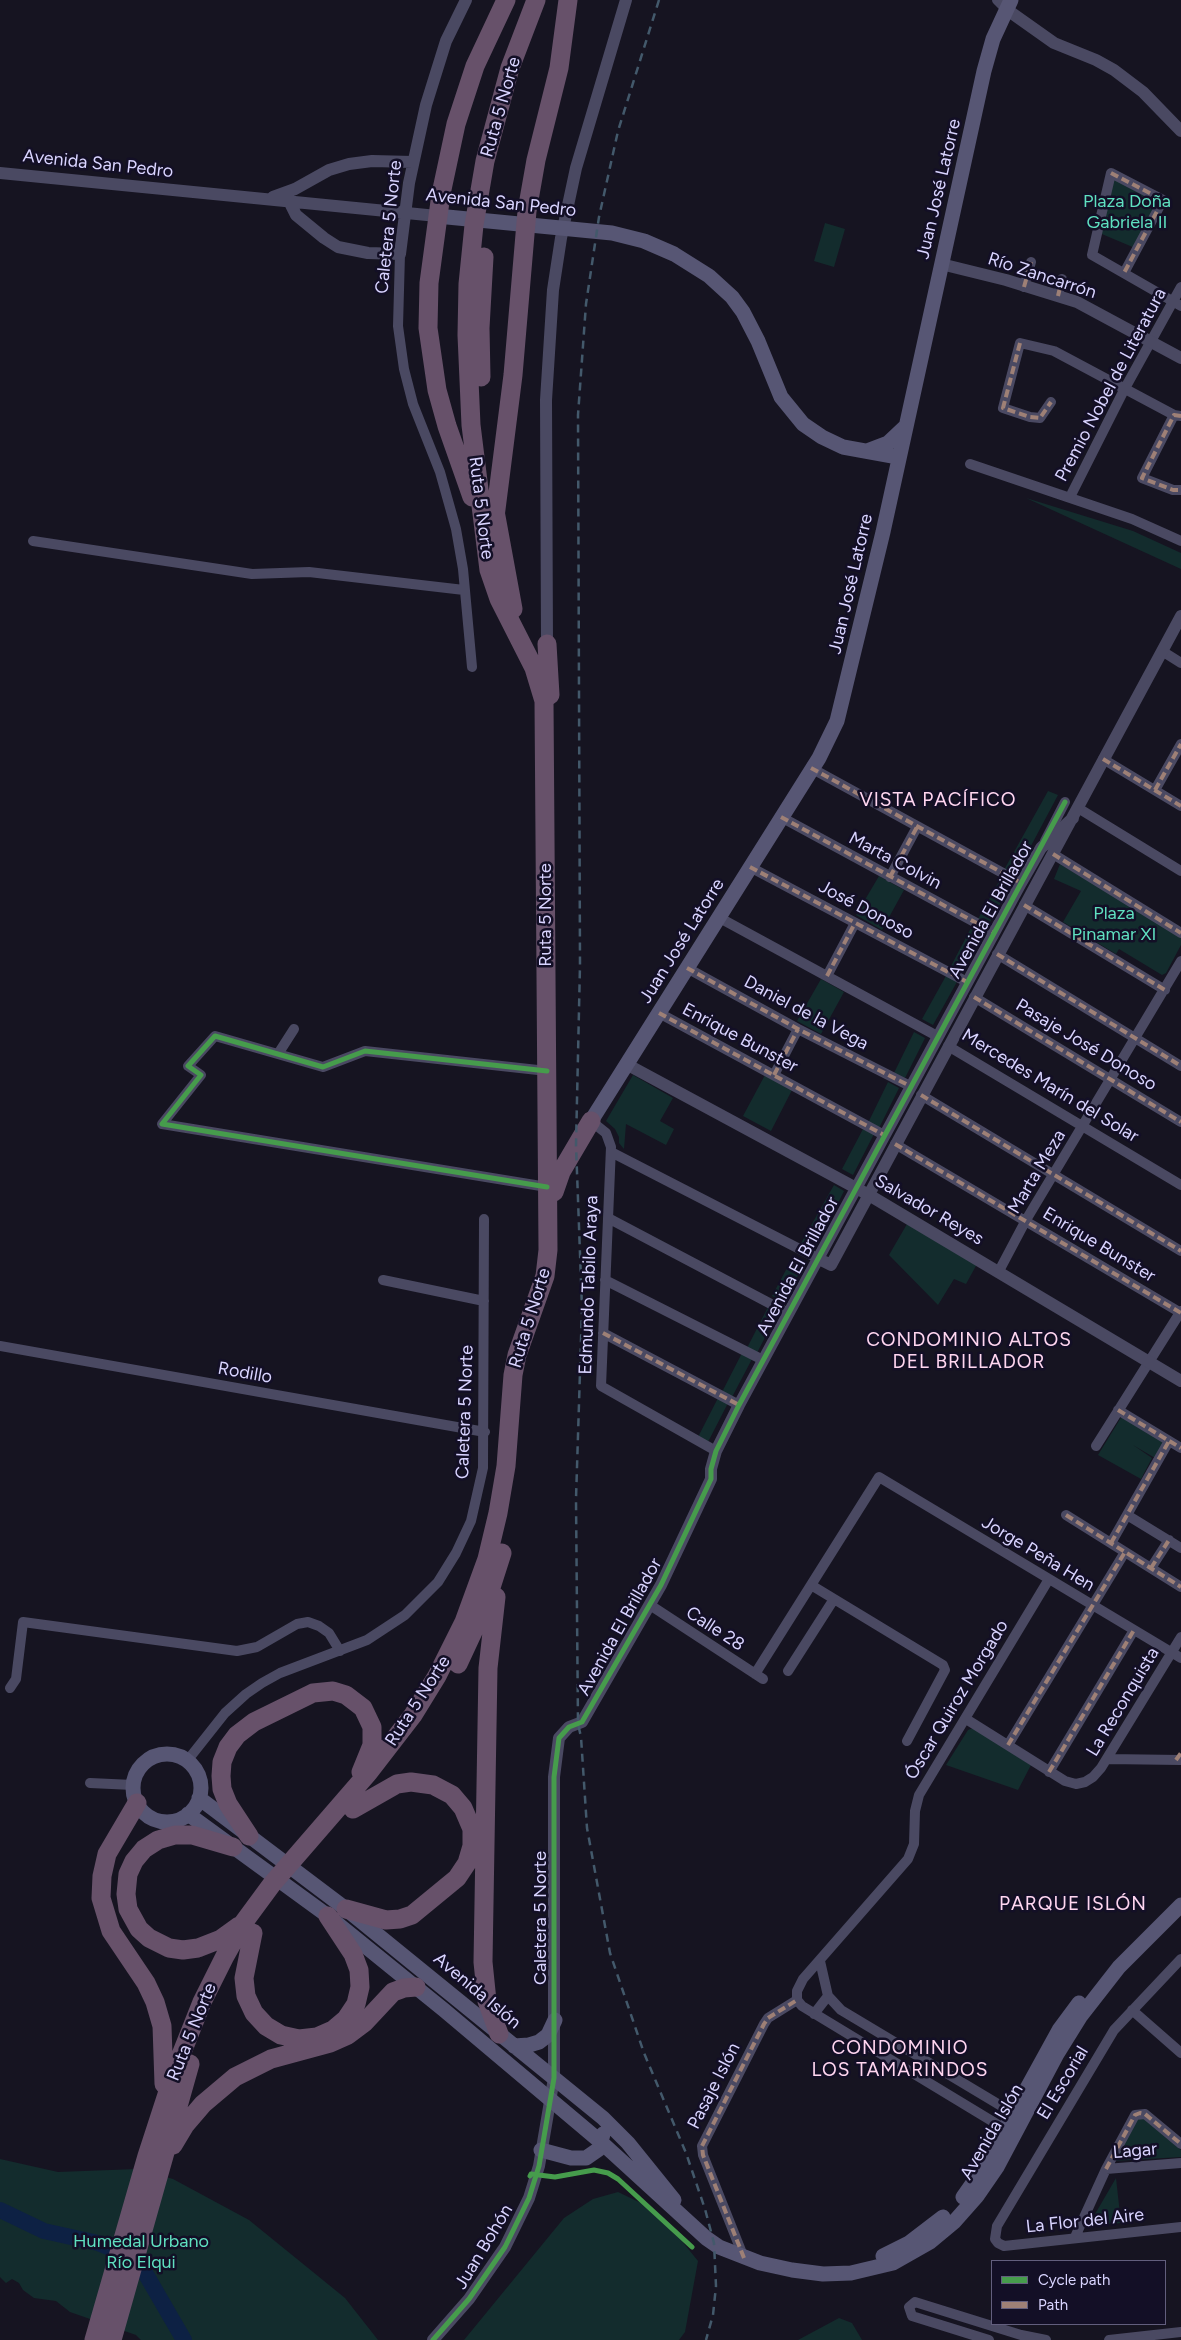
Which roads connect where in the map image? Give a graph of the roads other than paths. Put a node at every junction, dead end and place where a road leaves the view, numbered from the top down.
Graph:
1 (466, 0) edge
2 (506, 0) edge
3 (536, 0) edge
4 (550, 0) edge
5 (568, 0) edge
6 (626, 0) edge
7 (1005, 3) edge
8 (1181, 131) edge
9 (413, 162) junction
10 (0, 173) edge
11 (266, 199) junction
12 (289, 201) junction
13 (444, 216) junction
14 (519, 224) junction
15 (400, 254) junction
16 (1031, 262) dead end
17 (941, 264) junction
18 (1124, 273) junction
19 (1062, 279) dead end
20 (1024, 287) junction
21 (1181, 287) edge
22 (1058, 296) junction
23 (1177, 304) edge
24 (1151, 342) junction
25 (1181, 358) edge
26 (1124, 390) junction
27 (1051, 402) dead end
28 (1177, 416) edge
29 (905, 428) junction
30 (866, 452) junction
31 (898, 457) junction
32 (970, 464) dead end
33 (892, 488) junction
34 (1181, 490) edge
35 (1070, 497) junction
36 (495, 517) junction
37 (1181, 540) edge
38 (33, 541) dead end
39 (486, 543) junction
40 (464, 590) junction
41 (1181, 616) edge
42 (547, 644) joint
43 (1162, 651) junction
44 (1181, 663) edge
45 (472, 667) dead end
46 (550, 701) junction
47 (1181, 744) edge
48 (1103, 759) junction
49 (811, 768) junction
50 (1155, 790) junction
51 (1065, 802) dead end
52 (1181, 806) edge
53 (1075, 813) junction
54 (781, 817) junction
55 (918, 827) junction
56 (1041, 848) junction
57 (1053, 854) junction
58 (750, 867) junction
59 (1181, 871) edge
60 (890, 877) junction
61 (1021, 883) junction
62 (1024, 905) junction
63 (718, 917) junction
64 (855, 923) junction
65 (994, 932) junction
66 (1181, 933) edge
67 (997, 954) junction
68 (1181, 961) edge
69 (687, 968) junction
70 (827, 976) junction
71 (967, 982) junction
72 (1165, 990) junction
73 (974, 997) junction
74 (659, 1013) junction
75 (294, 1029) dead end
76 (798, 1029) junction
77 (938, 1036) junction
78 (1136, 1037) junction
79 (948, 1046) junction
80 (278, 1054) junction
81 (628, 1065) junction
82 (1181, 1066) edge
83 (547, 1071) junction
84 (774, 1075) junction
85 (1112, 1080) junction
86 (910, 1086) junction
87 (921, 1095) junction
88 (591, 1121) junction
89 (1180, 1122) edge
90 (1084, 1126) junction
91 (884, 1135) junction
92 (553, 1144) junction
93 (576, 1144) junction
94 (895, 1144) junction
95 (611, 1152) junction
96 (1054, 1175) junction
97 (1181, 1185) edge
98 (856, 1188) junction
99 (550, 1189) junction
100 (869, 1195) junction
101 (608, 1218) junction
102 (484, 1219) dead end
103 (1026, 1220) junction
104 (1181, 1251) edge
105 (817, 1258) junction
106 (999, 1271) junction
107 (383, 1280) dead end
108 (605, 1280) junction
109 (484, 1301) junction
110 (1181, 1312) edge
111 (788, 1313) junction
112 (603, 1333) junction
113 (0, 1346) edge
114 (763, 1360) junction
115 (1149, 1362) junction
116 (1181, 1381) edge
117 (738, 1405) junction
118 (1118, 1410) junction
119 (485, 1432) junction
120 (1168, 1440) junction
121 (1096, 1446) dead end
122 (1181, 1448) edge
123 (716, 1451) junction
124 (1066, 1515) dead end
125 (1127, 1515) junction
126 (507, 1534) junction
127 (1168, 1540) junction
128 (1111, 1543) junction
129 (1181, 1548) edge
130 (1125, 1552) junction
131 (1151, 1568) junction
132 (1049, 1579) junction
133 (811, 1585) junction
134 (1181, 1587) edge
135 (834, 1599) junction
136 (650, 1605) junction
137 (1094, 1606) junction
138 (1134, 1630) junction
139 (1181, 1637) edge
140 (340, 1651) junction
141 (1172, 1652) junction
142 (1181, 1658) edge
143 (788, 1671) dead end
144 (10, 1688) dead end
145 (966, 1719) junction
146 (559, 1738) joint
147 (907, 1741) dead end
148 (1008, 1745) junction
149 (1180, 1758) edge
150 (1107, 1759) junction
151 (187, 1761) junction
152 (1049, 1772) junction
153 (90, 1784) dead end
154 (135, 1794) junction
155 (199, 1798) junction
156 (353, 1800) junction
157 (188, 1814) junction
158 (241, 1841) junction
159 (1181, 1905) edge
160 (346, 1909) junction
161 (328, 1916) junction
162 (248, 1927) junction
163 (820, 1961) junction
164 (1178, 1965) edge
165 (416, 1987) junction
166 (828, 1996) junction
167 (797, 2000) junction
168 (1132, 2010) junction
169 (814, 2014) junction
170 (555, 2020) junction
171 (499, 2034) junction
172 (514, 2046) junction
173 (1181, 2053) edge
174 (554, 2078) junction
175 (551, 2099) junction
176 (162, 2108) junction
177 (1017, 2116) junction
178 (602, 2118) junction
179 (1009, 2132) junction
180 (602, 2143) junction
181 (1181, 2144) edge
182 (541, 2150) junction
183 (154, 2161) junction
184 (1181, 2163) edge
185 (1106, 2169) junction
186 (1181, 2227) edge
187 (706, 2238) junction
188 (1075, 2238) junction
189 (995, 2239) joint
190 (744, 2258) junction
191 (1181, 2332) edge
192 (94, 2340) edge
193 (112, 2340) edge
194 (433, 2340) edge
195 (989, 2340) edge
196 (1046, 2340) edge
197 (1109, 2340) edge

1 - 9 street, Caletera 5 Norte
2 - 13 highway
3 - 39 highway, Ruta 5 Norte
4 - 36 highway, Ruta 5 Norte
5 - 14 highway
6 - 42 street
7 - 8 street
7 - 17 main road, Juan José Latorre
9 - 11 street
9 - 15 street, Caletera 5 Norte
10 - 11 street, Avenida San Pedro
11 - 12 street, Avenida San Pedro
12 - 13 street, Avenida San Pedro
12 - 15 street
13 - 14 main road, Avenida San Pedro
13 - 39 highway
14 - 30 main road, Avenida San Pedro
14 - 36 highway
15 - 40 street, Caletera 5 Norte
16 - 20 street
17 - 20 street, Río Zancarrón
17 - 29 main road, Juan José Latorre
18 - 18 street
18 - 23 street
19 - 22 street
20 - 22 street, Río Zancarrón
21 - 23 street, Premio Nobel de Literatura
22 - 24 street, Río Zancarrón
23 - 24 street, Premio Nobel de Literatura
24 - 25 street, Río Zancarrón
24 - 26 street, Premio Nobel de Literatura
26 - 27 street
26 - 28 street
26 - 35 street, Premio Nobel de Literatura
28 - 34 street
29 - 30 main road
29 - 31 main road, Juan José Latorre
30 - 31 main road, Avenida San Pedro
30 - 33 main road
31 - 33 main road, Juan José Latorre
32 - 35 street
33 - 49 main road, Juan José Latorre
35 - 37 street
36 - 46 highway, Ruta 5 Norte
38 - 40 street
39 - 83 highway, Ruta 5 Norte
40 - 45 street, Caletera 5 Norte
41 - 43 street, Avenida El Brillador
42 - 46 highway
43 - 44 street
43 - 48 street, Avenida El Brillador
46 - 92 highway, Ruta 5 Norte
47 - 50 street
48 - 50 street
48 - 53 street, Avenida El Brillador
49 - 54 main road, Juan José Latorre
49 - 55 street
50 - 52 street
51 - 56 street, Avenida El Brillador
53 - 56 street
53 - 57 street, Avenida El Brillador
53 - 59 street
54 - 58 main road, Juan José Latorre
54 - 60 street, Marta Colvin
55 - 60 street
55 - 61 street
56 - 61 street, Avenida El Brillador
57 - 62 street, Avenida El Brillador
57 - 66 street
58 - 63 main road, Juan José Latorre
58 - 64 street, José Donoso
60 - 65 street, Marta Colvin
61 - 65 street, Avenida El Brillador
62 - 67 street, Avenida El Brillador
62 - 72 street
63 - 69 main road, Juan José Latorre
63 - 70 street, Mercedes Marín del Solar
64 - 70 street
64 - 71 street, José Donoso
65 - 71 street, Avenida El Brillador
67 - 73 street, Avenida El Brillador
67 - 78 street
68 - 72 street, Marta Meza
69 - 74 main road, Juan José Latorre
69 - 76 street, Daniel de la Vega
70 - 77 street, Mercedes Marín del Solar
71 - 77 street, Avenida El Brillador
72 - 78 street, Marta Meza
73 - 79 street, Avenida El Brillador
73 - 85 street, Pasaje José Donoso
74 - 81 main road, Juan José Latorre
74 - 84 street, Enrique Bunster
75 - 80 street
76 - 84 street
76 - 86 street, Daniel de la Vega
77 - 79 street, Mercedes Marín del Solar
77 - 86 street, Avenida El Brillador
78 - 82 street
78 - 85 street, Marta Meza
79 - 87 street, Avenida El Brillador
79 - 90 street, Mercedes Marín del Solar
80 - 83 street
80 - 99 street
81 - 88 main road, Juan José Latorre
81 - 98 street, Salvador Reyes
83 - 99 highway, Ruta 5 Norte
84 - 91 street, Enrique Bunster
85 - 89 street, Pasaje José Donoso
85 - 90 street, Marta Meza
86 - 91 street, Avenida El Brillador
87 - 94 street, Avenida El Brillador
87 - 96 street
88 - 93 highway
88 - 95 street, Edmundo Tabilo Araya
90 - 96 street, Marta Meza
90 - 97 street, Mercedes Marín del Solar
91 - 98 street, Avenida El Brillador
92 - 93 highway
92 - 99 highway, Ruta 5 Norte
93 - 99 highway
94 - 100 street, Avenida El Brillador
94 - 103 street, Enrique Bunster
95 - 101 street, Edmundo Tabilo Araya
95 - 105 street
96 - 103 street, Marta Meza
96 - 104 street
98 - 100 street, Salvador Reyes
98 - 105 street, Avenida El Brillador
99 - 126 highway, Ruta 5 Norte
99 - 156 highway, Ruta 5 Norte
100 - 105 street, Avenida El Brillador
100 - 106 street, Salvador Reyes
101 - 108 street, Edmundo Tabilo Araya
101 - 111 street
102 - 109 street, Caletera 5 Norte
103 - 106 street, Marta Meza
103 - 110 street, Enrique Bunster
105 - 111 street, Avenida El Brillador
106 - 115 street, Salvador Reyes
107 - 109 street
108 - 112 street, Edmundo Tabilo Araya
108 - 114 street
109 - 119 street, Caletera 5 Norte
110 - 115 street
111 - 114 street, Avenida El Brillador
112 - 117 street
112 - 123 street, Edmundo Tabilo Araya
113 - 119 street, Rodillo
114 - 117 street, Avenida El Brillador
115 - 116 street, Salvador Reyes
115 - 118 street
117 - 123 street, Avenida El Brillador
118 - 120 street
118 - 121 street
119 - 140 street, Caletera 5 Norte
120 - 122 street
120 - 125 street
123 - 136 street, Avenida El Brillador
124 - 128 street
125 - 127 street
125 - 128 street
126 - 156 highway, Ruta 5 Norte
126 - 171 highway
127 - 129 street
127 - 131 street
128 - 130 street
130 - 131 street
130 - 137 street
131 - 134 street
132 - 133 street, Jorge Peña Hen
132 - 137 street, Jorge Peña Hen
132 - 145 street, Óscar Quiroz Morgado
133 - 135 street
133 - 136 street, Calle 28
135 - 143 street
135 - 147 street
136 - 146 street, Avenida El Brillador
137 - 138 street, Jorge Peña Hen
137 - 148 street
138 - 141 street, Jorge Peña Hen
138 - 152 street
139 - 141 street, La Reconquista
140 - 144 street
140 - 151 street, Caletera 5 Norte
141 - 142 street, Jorge Peña Hen
141 - 150 street, La Reconquista
145 - 148 street
145 - 163 street, Óscar Quiroz Morgado
146 - 170 street, Caletera 5 Norte
148 - 152 street
149 - 150 street
150 - 152 street, La Reconquista
151 - 154 main road
151 - 155 main road
153 - 154 street
154 - 157 main road
154 - 176 highway
155 - 157 main road
155 - 158 main road, Avenida Islón
156 - 158 highway
156 - 160 highway
156 - 162 highway, Ruta 5 Norte
157 - 158 main road, Avenida Islón
158 - 160 main road, Avenida Islón
158 - 161 main road, Avenida Islón
158 - 162 highway
159 - 177 main road, Avenida Islón
160 - 171 main road, Avenida Islón
161 - 162 highway
161 - 165 main road, Avenida Islón
162 - 176 highway, Ruta 5 Norte
162 - 183 highway, Ruta 5 Norte
163 - 166 street
163 - 167 street, Óscar Quiroz Morgado
164 - 168 street, El Escorial
165 - 175 main road, Avenida Islón
165 - 183 highway
166 - 169 street
166 - 177 street
167 - 169 street
167 - 190 street, Pasaje Islón
168 - 173 street
168 - 189 street, El Escorial
169 - 179 street
170 - 172 main road
170 - 174 street, Caletera 5 Norte
171 - 172 main road, Avenida Islón
172 - 174 main road, Avenida Islón
174 - 175 street, Caletera 5 Norte
174 - 178 main road, Avenida Islón
175 - 180 main road, Avenida Islón
175 - 182 street, Juan Bohón
176 - 183 highway, Ruta 5 Norte
177 - 179 main road, Avenida Islón
178 - 180 main road
178 - 187 main road, Avenida Islón
179 - 190 main road, Avenida Islón
180 - 182 main road
180 - 187 main road, Avenida Islón
181 - 185 street
182 - 194 street, Juan Bohón
183 - 192 highway, Ruta 5 Norte
183 - 193 highway, Ruta 5 Norte
184 - 185 street, Lagar
185 - 188 street, Lagar
186 - 188 street, La Flor del Aire
187 - 190 main road, Avenida Islón
188 - 189 street, La Flor del Aire
191 - 197 street
195 - 196 street

